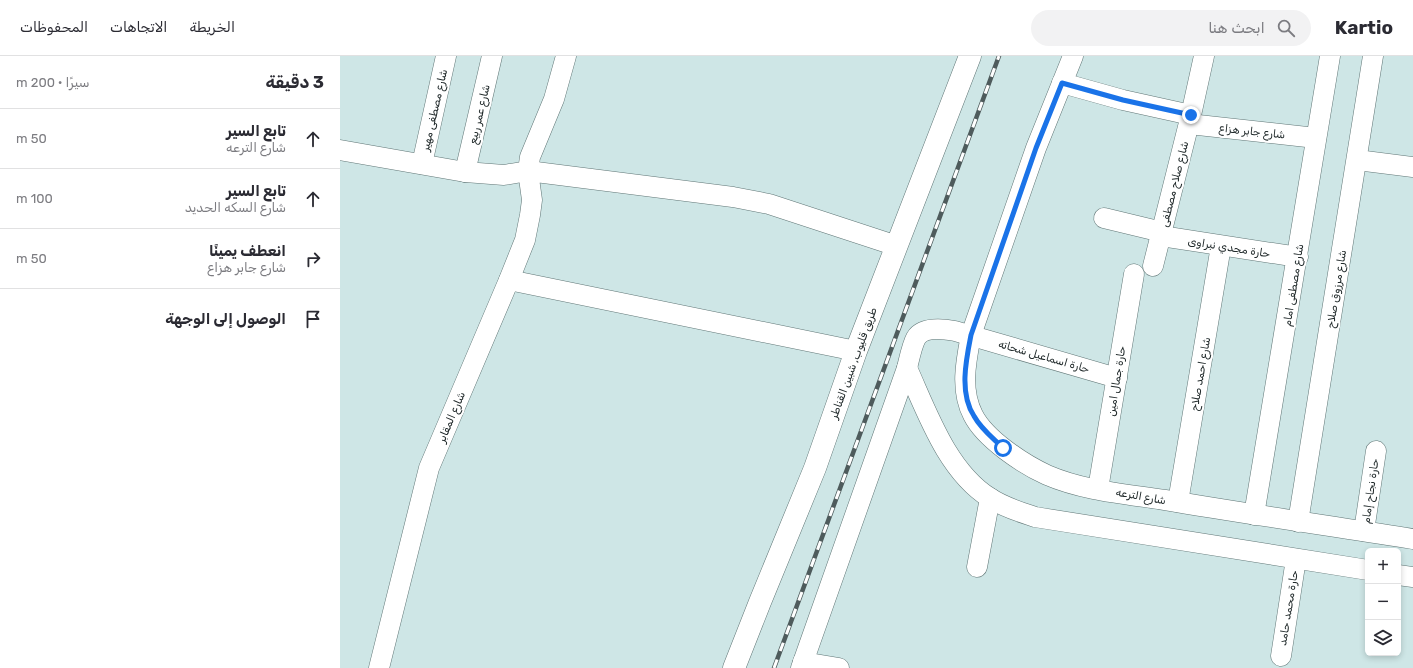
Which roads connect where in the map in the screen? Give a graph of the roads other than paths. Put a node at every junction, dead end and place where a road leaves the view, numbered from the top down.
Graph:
1 (446, 56) edge
2 (492, 56) edge
3 (566, 56) edge
4 (970, 56) edge
5 (1073, 56) edge
6 (1204, 56) edge
7 (1330, 56) edge
8 (1373, 56) edge
9 (1062, 83) junction
10 (1190, 119) junction
11 (1316, 138) junction
12 (340, 150) edge
13 (1357, 160) junction
14 (422, 164) junction
15 (1413, 167) edge
16 (528, 171) junction
17 (465, 172) junction
18 (1104, 218) dead end
19 (1161, 234) junction
20 (898, 246) junction
21 (1221, 246) junction
22 (1298, 257) junction
23 (1153, 266) dead end
24 (1134, 274) dead end
25 (509, 280) junction
26 (971, 335) junction
27 (856, 351) junction
28 (907, 368) junction
29 (1117, 378) junction
30 (1376, 451) dead end
31 (1098, 489) junction
32 (990, 498) junction
33 (1178, 502) junction
34 (1254, 514) junction
35 (1298, 522) junction
36 (1364, 531) junction
37 (1413, 538) edge
38 (1296, 559) junction
39 (977, 567) dead end
40 (1365, 570) edge
41 (1401, 575) edge
42 (1413, 577) edge
43 (1281, 656) dead end
44 (802, 665) edge
45 (379, 668) edge
46 (734, 668) edge
47 (839, 668) edge

1 - 14 street, شارع مصطفى مهير
2 - 17 street, شارع عمر ربيع
3 - 16 street
4 - 20 main road, طريق قليوب, شبين القناطر
5 - 9 street, شارع الترعه
6 - 10 street, شارع صلاح مصطفى
7 - 11 street, شارع مصطفى امام
8 - 13 street, شارع مرزوق صلاح
9 - 10 street, شارع جابر هزاع
9 - 26 street, شارع الترعه
10 - 11 street, شارع جابر هزاع
10 - 19 street, شارع صلاح مصطفى
11 - 22 street, شارع مصطفى امام
12 - 14 street
13 - 15 street
13 - 35 street, شارع مرزوق صلاح
14 - 17 street
16 - 17 street
16 - 20 street
16 - 25 street, شارع المقابر
18 - 19 street, حارة مجدي نبراوى
19 - 21 street, حارة مجدي نبراوى
19 - 23 street, شارع صلاح مصطفى
20 - 27 main road, طريق قليوب, شبين القناطر
21 - 22 street, حارة مجدي نبراوى
21 - 33 street, شارع احمد صلاح
22 - 34 street, شارع مصطفى امام
24 - 29 street, حارة جمال امين
25 - 27 street
25 - 45 street, شارع المقابر
26 - 28 street, حارة اسماعيل شحاته
26 - 29 street, حارة اسماعيل شحاته
26 - 31 street, شارع الترعه
27 - 46 main road, طريق قليوب, شبين القناطر
28 - 32 street
28 - 44 street
29 - 31 street, حارة جمال امين
30 - 36 street, حارة نجاح إمام
31 - 33 street, شارع الترعه
32 - 38 street
32 - 39 street
33 - 34 street, شارع الترعه
34 - 35 street, شارع الترعه
35 - 36 street, شارع الترعه
36 - 37 street, شارع الترعه
38 - 40 street
38 - 43 street, حارة محمد حامد
41 - 42 street
44 - 47 street

